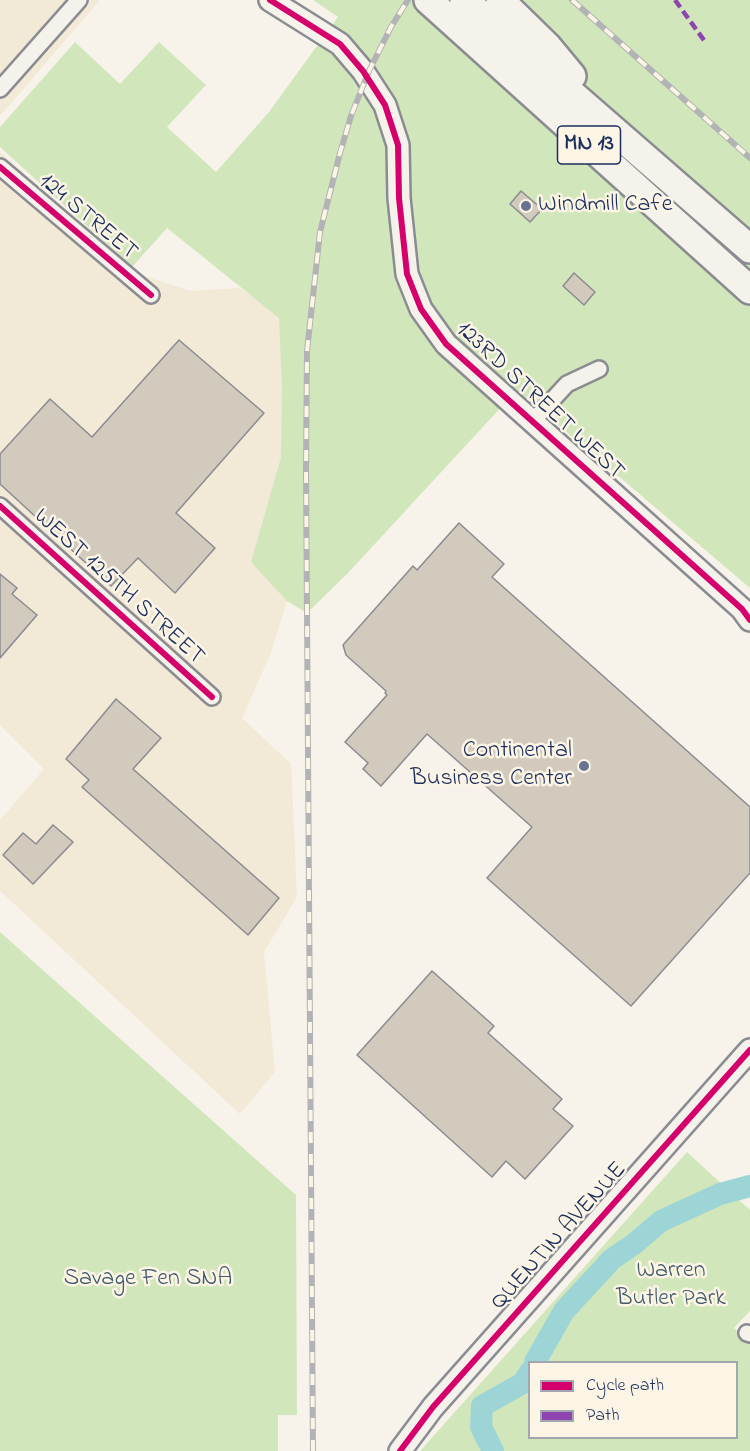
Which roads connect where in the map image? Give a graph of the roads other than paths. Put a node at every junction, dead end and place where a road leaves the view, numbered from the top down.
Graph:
1 (79, 0) edge
2 (270, 0) edge
3 (428, 0) edge
4 (464, 0) edge
5 (500, 0) edge
6 (0, 89) edge
7 (629, 143) junction
8 (0, 168) edge
9 (750, 249) edge
10 (750, 290) edge
11 (151, 295) dead end
12 (599, 369) dead end
13 (532, 422) junction
14 (0, 506) edge
15 (750, 620) edge
16 (212, 697) dead end
17 (750, 1050) edge
18 (400, 1451) edge

1 - 6 street
2 - 13 street, 123RD STREET WEST
3 - 10 highway, MN 13
4 - 7 highway, MN 13
5 - 7 highway
7 - 9 highway, MN 13
8 - 11 street, 124 STREET
12 - 13 street
13 - 15 street, 123RD STREET WEST
14 - 16 street, WEST 125TH STREET
17 - 18 street, QUENTIN AVENUE

